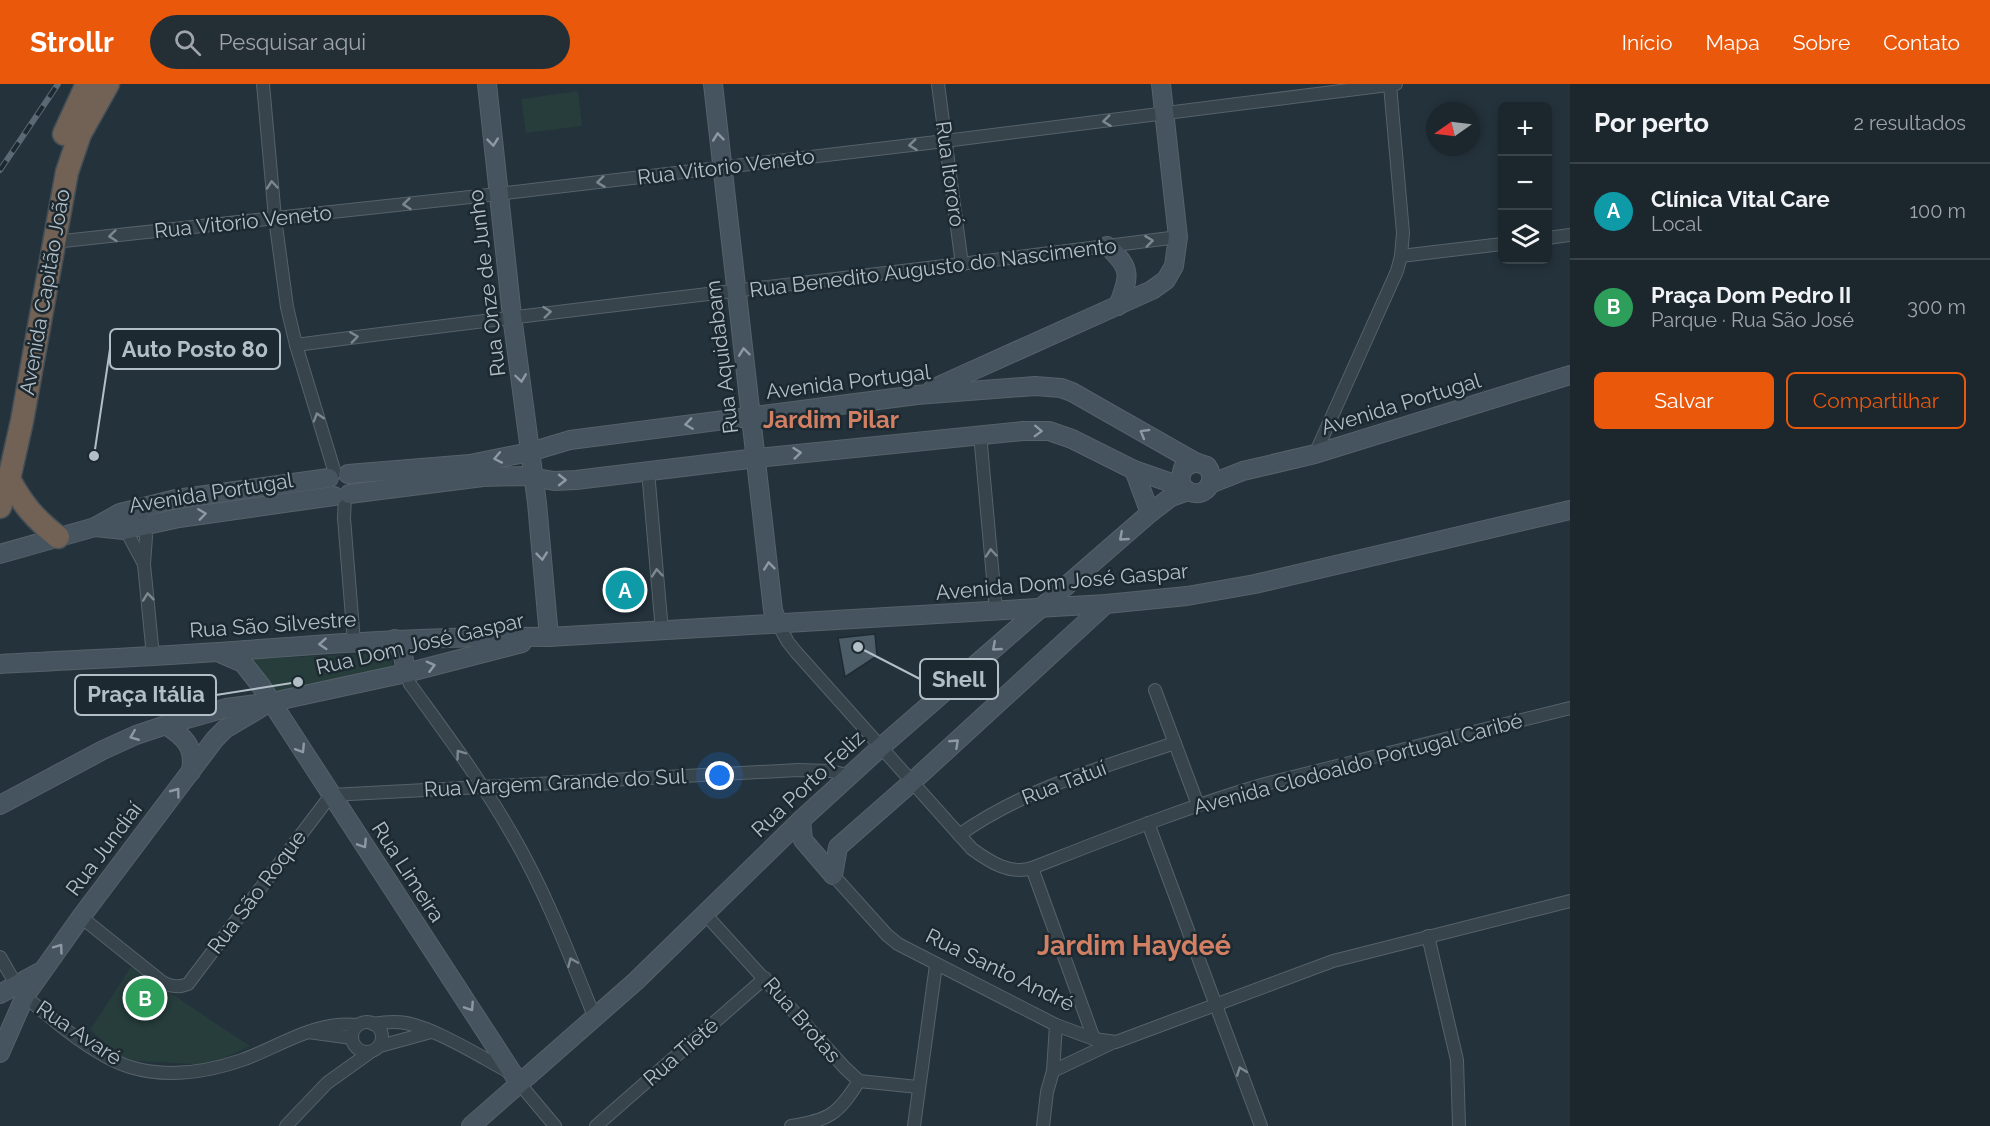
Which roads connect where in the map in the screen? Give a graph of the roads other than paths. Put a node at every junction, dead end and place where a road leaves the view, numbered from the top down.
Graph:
1 (87, 84) edge
2 (108, 84) edge
3 (262, 84) edge
4 (487, 84) edge
5 (713, 84) edge
6 (938, 84) edge
7 (1161, 84) edge
8 (1396, 84) edge
9 (1390, 85) edge
10 (1165, 113) junction
11 (945, 141) junction
12 (722, 168) junction
13 (498, 194) junction
14 (275, 218) junction
15 (1570, 236) edge
16 (1178, 237) junction
17 (1552, 238) edge
18 (54, 242) junction
19 (1498, 245) edge
20 (1107, 246) junction
21 (1401, 256) junction
22 (962, 265) junction
23 (737, 292) junction
24 (1118, 306) junction
25 (512, 316) junction
26 (296, 345) junction
27 (987, 366) junction
28 (1570, 375) edge
29 (981, 390) junction
30 (916, 395) junction
31 (752, 415) junction
32 (980, 434) junction
33 (531, 452) junction
34 (1315, 454) junction
35 (757, 458) junction
36 (1201, 464) junction
37 (1134, 470) junction
38 (5, 471) edge
39 (648, 471) junction
40 (1243, 471) junction
41 (533, 477) junction
42 (1210, 484) junction
43 (340, 487) junction
44 (1185, 489) junction
45 (0, 507) edge
46 (1570, 510) edge
47 (1150, 513) junction
48 (142, 517) junction
49 (122, 522) junction
50 (58, 537) junction
51 (0, 554) edge
52 (144, 564) junction
53 (1106, 604) junction
54 (1041, 609) junction
55 (996, 611) junction
56 (777, 624) junction
57 (662, 631) junction
58 (549, 637) junction
59 (395, 639) junction
60 (354, 642) junction
61 (153, 656) junction
62 (248, 656) junction
63 (0, 664) edge
64 (406, 673) junction
65 (1155, 690) dead end
66 (272, 702) junction
67 (1570, 708) edge
68 (166, 725) junction
69 (1175, 744) junction
70 (881, 747) junction
71 (191, 772) junction
72 (850, 776) junction
73 (912, 782) junction
74 (484, 787) junction
75 (331, 795) junction
76 (0, 805) edge
77 (1198, 805) junction
78 (801, 820) junction
79 (1148, 823) junction
80 (959, 835) junction
81 (776, 844) junction
82 (806, 844) junction
83 (838, 847) junction
84 (1032, 868) junction
85 (832, 875) junction
86 (1570, 901) edge
87 (705, 914) junction
88 (81, 916) junction
89 (1428, 936) junction
90 (0, 957) edge
91 (936, 965) junction
92 (765, 978) junction
93 (21, 990) junction
94 (0, 994) edge
95 (1217, 1002) junction
96 (0, 1005) edge
97 (594, 1016) junction
98 (373, 1023) junction
99 (358, 1025) junction
100 (1056, 1025) junction
101 (0, 1026) edge
102 (307, 1032) junction
103 (431, 1032) junction
104 (1094, 1039) junction
105 (352, 1041) junction
106 (1116, 1042) junction
107 (375, 1049) junction
108 (1, 1051) edge
109 (345, 1070) junction
110 (1053, 1071) junction
111 (516, 1078) junction
112 (859, 1081) junction
113 (918, 1087) junction
114 (286, 1126) edge
115 (471, 1126) edge
116 (555, 1126) edge
117 (596, 1126) edge
118 (791, 1126) edge
119 (914, 1126) edge
120 (1043, 1126) edge
121 (1261, 1126) edge
122 (1459, 1126) edge

1 - 38 highway, Avenida Capitão João
2 - 18 highway, Avenida Capitão João
14 -> 3 street
4 -> 13 street, Rua Onze de Junho
12 -> 5 street, Rua Aquidabam
6 - 11 street, Rua Itororó
7 - 10 street
8 - 9 street, Rua Vitorio Veneto
9 - 10 street, Rua Vitorio Veneto
9 - 21 street
10 -> 11 street, Rua Vitorio Veneto
10 - 16 street
11 -> 12 street, Rua Vitorio Veneto
11 - 22 street, Rua Itororó
12 -> 13 street, Rua Vitorio Veneto
12 - 23 street, Rua Aquidabam
13 -> 14 street, Rua Vitorio Veneto
13 - 25 street, Rua Onze de Junho
14 -> 18 street, Rua Vitorio Veneto
14 - 26 street
15 - 17 street
20 -> 16 street, Rua Benedito Augusto do Nascimento
16 - 24 street
18 - 38 highway, Avenida Capitão João
19 - 21 street
20 - 22 street, Rua Benedito Augusto do Nascimento
20 - 24 street
21 - 34 street
22 - 23 street, Rua Benedito Augusto do Nascimento
25 -> 23 street, Rua Benedito Augusto do Nascimento
31 -> 23 street, Rua Aquidabam
24 - 27 street
26 -> 25 street, Rua Benedito Augusto do Nascimento
25 -> 33 street, Rua Onze de Junho
43 -> 26 street
27 - 29 street
27 - 30 street
28 - 34 street, Avenida Portugal
29 - 30 street, Avenida Portugal
36 -> 29 street, Avenida Portugal
30 - 31 street, Avenida Portugal
31 -> 33 street, Avenida Portugal
31 - 35 street, Rua Aquidabam
35 -> 32 street, Avenida Portugal
32 -> 37 street, Avenida Portugal
55 -> 32 street
33 - 41 street, Rua Onze de Junho
33 -> 43 street, Avenida Portugal
34 - 40 street, Avenida Portugal
35 - 39 street, Avenida Portugal
56 -> 35 street, Rua Aquidabam
36 - 40 street, Avenida Portugal
36 - 42 street
36 - 44 street
37 - 44 street, Avenida Portugal
37 - 47 street
38 - 45 highway, Avenida Capitão João
38 - 50 highway
41 -> 39 street, Avenida Portugal
57 -> 39 street
40 - 42 street, Avenida Portugal
41 - 43 street, Avenida Portugal
41 -> 58 street, Rua Onze de Junho
42 - 44 street
43 - 48 street, Avenida Portugal
43 - 60 street
44 - 47 street, Rua Porto Feliz
46 - 53 street, Avenida Dom José Gaspar
47 -> 54 street, Rua Porto Feliz
48 - 49 street, Avenida Portugal
48 - 52 street
49 - 50 street, Avenida Portugal
49 - 52 street
50 - 51 street, Avenida Portugal
61 -> 52 street
53 - 54 street, Avenida Dom José Gaspar
73 -> 53 street
54 - 55 street, Avenida Dom José Gaspar
54 -> 70 street, Rua Porto Feliz
55 - 56 street, Avenida Dom José Gaspar
56 - 57 street, Avenida Dom José Gaspar
56 - 70 street
57 - 58 street, Avenida Dom José Gaspar
58 - 59 street, Rua São Silvestre
64 -> 58 street, Rua Dom José Gaspar
59 - 60 street, Rua São Silvestre
59 - 64 street
60 -> 62 street, Rua São Silvestre
61 - 62 street, Rua São Silvestre
61 - 63 street, Rua São Silvestre
62 - 66 street, Rua Limeira
64 - 66 street, Rua Dom José Gaspar
74 -> 64 street
65 - 69 street
66 - 68 street, Rua Dom José Gaspar
66 - 71 street, Rua Jundiaí
66 -> 75 street, Rua Limeira
67 - 77 street, Avenida Clodoaldo Portugal Caribé
68 - 71 street
68 -> 76 street, Rua Dom José Gaspar
69 - 77 street
69 - 80 street, Rua Tatuí
70 - 72 street, Rua Porto Feliz
70 - 73 street
88 -> 71 street, Rua Jundiaí
72 - 74 street, Rua Vargem Grande do Sul
72 - 78 street, Rua Porto Feliz
73 - 80 street
73 - 83 street
74 - 75 street, Rua Vargem Grande do Sul
97 -> 74 street
75 - 88 street, Rua São Roque
75 -> 111 street, Rua Limeira
77 - 79 street, Avenida Clodoaldo Portugal Caribé
78 - 81 street, Rua Porto Feliz
78 - 82 street
79 - 84 street, Avenida Clodoaldo Portugal Caribé
79 - 95 street
80 - 84 street
81 - 82 street
81 - 87 street, Rua Porto Feliz
82 - 83 street
82 - 85 street, Rua Santo André
83 - 85 street
84 - 104 street
85 - 91 street, Rua Santo André
86 - 89 street, Rua Santo André
87 - 92 street, Rua Brotas
87 - 97 street, Rua Porto Feliz
93 -> 88 street, Rua Jundiaí
89 - 95 street, Rua Santo André
89 - 122 street
90 - 93 street, Rua Avaré
91 - 100 street, Rua Santo André
91 - 113 street
92 - 112 street, Rua Brotas
92 - 117 street, Rua Tietê
93 - 94 street
93 - 96 street
93 - 102 street, Rua Avaré
93 - 108 street, Rua Jundiaí
95 - 106 street, Rua Santo André
121 -> 95 street
97 - 111 street, Rua Porto Feliz
98 - 99 street
98 - 103 street
98 - 107 street
99 - 102 street, Rua Avaré
99 - 105 street
100 - 104 street, Rua Santo André
100 - 110 street
101 - 108 street, Rua Jundiaí
102 - 105 street
103 - 107 street
103 - 111 street
104 - 106 street, Rua Santo André
105 - 107 street
105 - 109 street
106 - 110 street
107 - 109 street
109 - 114 street
110 - 120 street
111 - 115 street, Rua Porto Feliz
111 - 116 street, Rua Limeira
112 - 113 street, Rua Brotas
112 - 118 street
113 - 119 street

